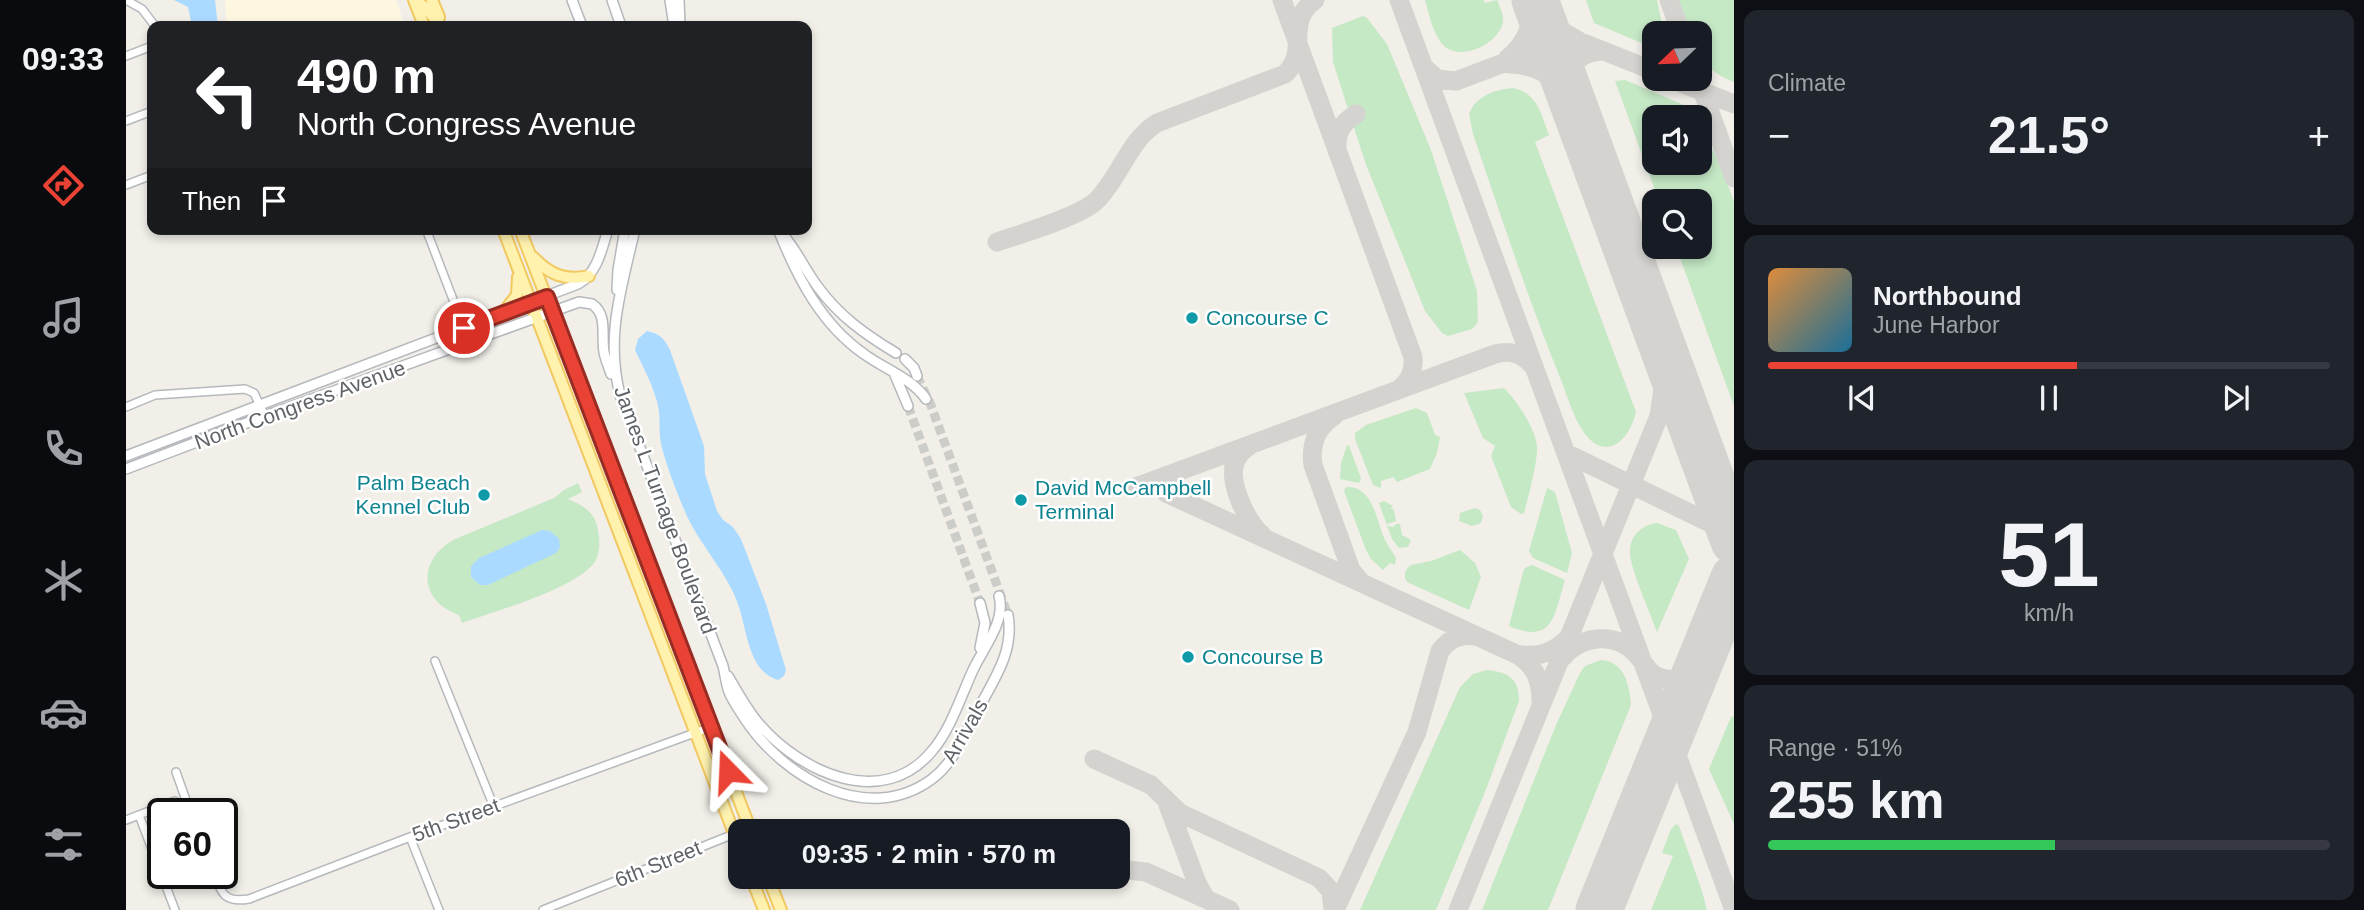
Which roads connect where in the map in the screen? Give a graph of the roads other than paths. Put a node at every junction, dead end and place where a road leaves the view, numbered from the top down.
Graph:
1 (126, 0) edge
2 (432, 0) edge
3 (572, 0) edge
4 (611, 0) edge
5 (670, 0) edge
6 (678, 0) edge
7 (414, 1) edge
8 (151, 21) edge
9 (422, 21) edge
10 (438, 21) edge
11 (440, 21) edge
12 (580, 21) edge
13 (619, 21) edge
14 (673, 21) edge
15 (680, 21) edge
16 (147, 48) edge
17 (126, 56) edge
18 (147, 113) edge
19 (126, 121) edge
20 (147, 177) edge
21 (126, 185) edge
22 (428, 235) edge
23 (505, 235) edge
24 (522, 235) edge
25 (606, 235) edge
26 (624, 235) edge
27 (634, 235) edge
28 (781, 235) edge
29 (783, 235) edge
30 (530, 254) junction
31 (516, 264) junction
32 (589, 276) junction
33 (547, 297) junction
34 (531, 303) junction
35 (617, 306) junction
36 (552, 312) junction
37 (503, 313) junction
38 (537, 318) junction
39 (464, 328) junction
40 (897, 353) dead end
41 (905, 359) dead end
42 (894, 374) junction
43 (917, 376) tunnel mouth
44 (620, 395) junction
45 (926, 399) dead end
46 (260, 404) junction
47 (908, 406) tunnel mouth
48 (126, 407) edge
49 (265, 416) junction
50 (126, 456) edge
51 (126, 469) edge
52 (999, 596) dead end
53 (980, 603) tunnel mouth
54 (1007, 615) tunnel mouth
55 (977, 660) junction
56 (435, 661) dead end
57 (723, 666) junction
58 (711, 727) junction
59 (696, 733) junction
60 (176, 772) dead end
61 (185, 798) edge
62 (494, 807) junction
63 (147, 812) edge
64 (139, 815) junction
65 (728, 819) edge
66 (746, 819) edge
67 (126, 820) edge
68 (410, 836) junction
69 (728, 836) edge
70 (221, 889) edge
71 (756, 889) edge
72 (773, 889) edge
73 (174, 910) edge
74 (439, 910) edge
75 (543, 910) edge
76 (764, 910) edge
77 (781, 910) edge

1 - 8 street
2 - 11 main road
3 - 12 street
4 - 13 street
5 - 14 street
6 - 15 street
7 - 9 main road
7 - 10 main road
16 - 17 street
18 - 19 street
20 - 21 street
22 - 39 street
23 - 31 main road
24 - 30 main road
25 - 32 street
26 - 35 street
27 - 35 street, James L Turnage Boulevard
28 - 42 street
29 - 40 street
30 - 32 main road
30 - 33 main road
31 - 34 main road
31 - 37 main road
32 - 33 street, North Congress Avenue
33 - 34 street, North Congress Avenue
33 - 36 main road
34 - 37 street, North Congress Avenue
34 - 38 main road
35 - 44 street, James L Turnage Boulevard
36 - 38 street, North Congress Avenue
36 - 44 street, North Congress Avenue
36 - 58 main road
37 - 39 street, North Congress Avenue
38 - 49 street, North Congress Avenue
38 - 59 main road
39 - 46 street, North Congress Avenue
41 - 43 street
42 - 45 street
42 - 47 street
44 - 57 street, James L Turnage Boulevard
46 - 48 street
46 - 49 street
46 - 50 street, North Congress Avenue
49 - 51 street, North Congress Avenue
52 - 55 street
53 - 55 street
54 - 57 street, Arrivals
55 - 57 street
56 - 62 street
58 - 59 street, 5th Street
58 - 66 main road
59 - 62 street, 5th Street
59 - 65 main road
60 - 61 street
62 - 68 street, 5th Street
63 - 64 street
64 - 67 street
64 - 73 street
68 - 70 street, 5th Street
68 - 74 street
69 - 75 street, 6th Street
71 - 76 main road
72 - 77 main road

